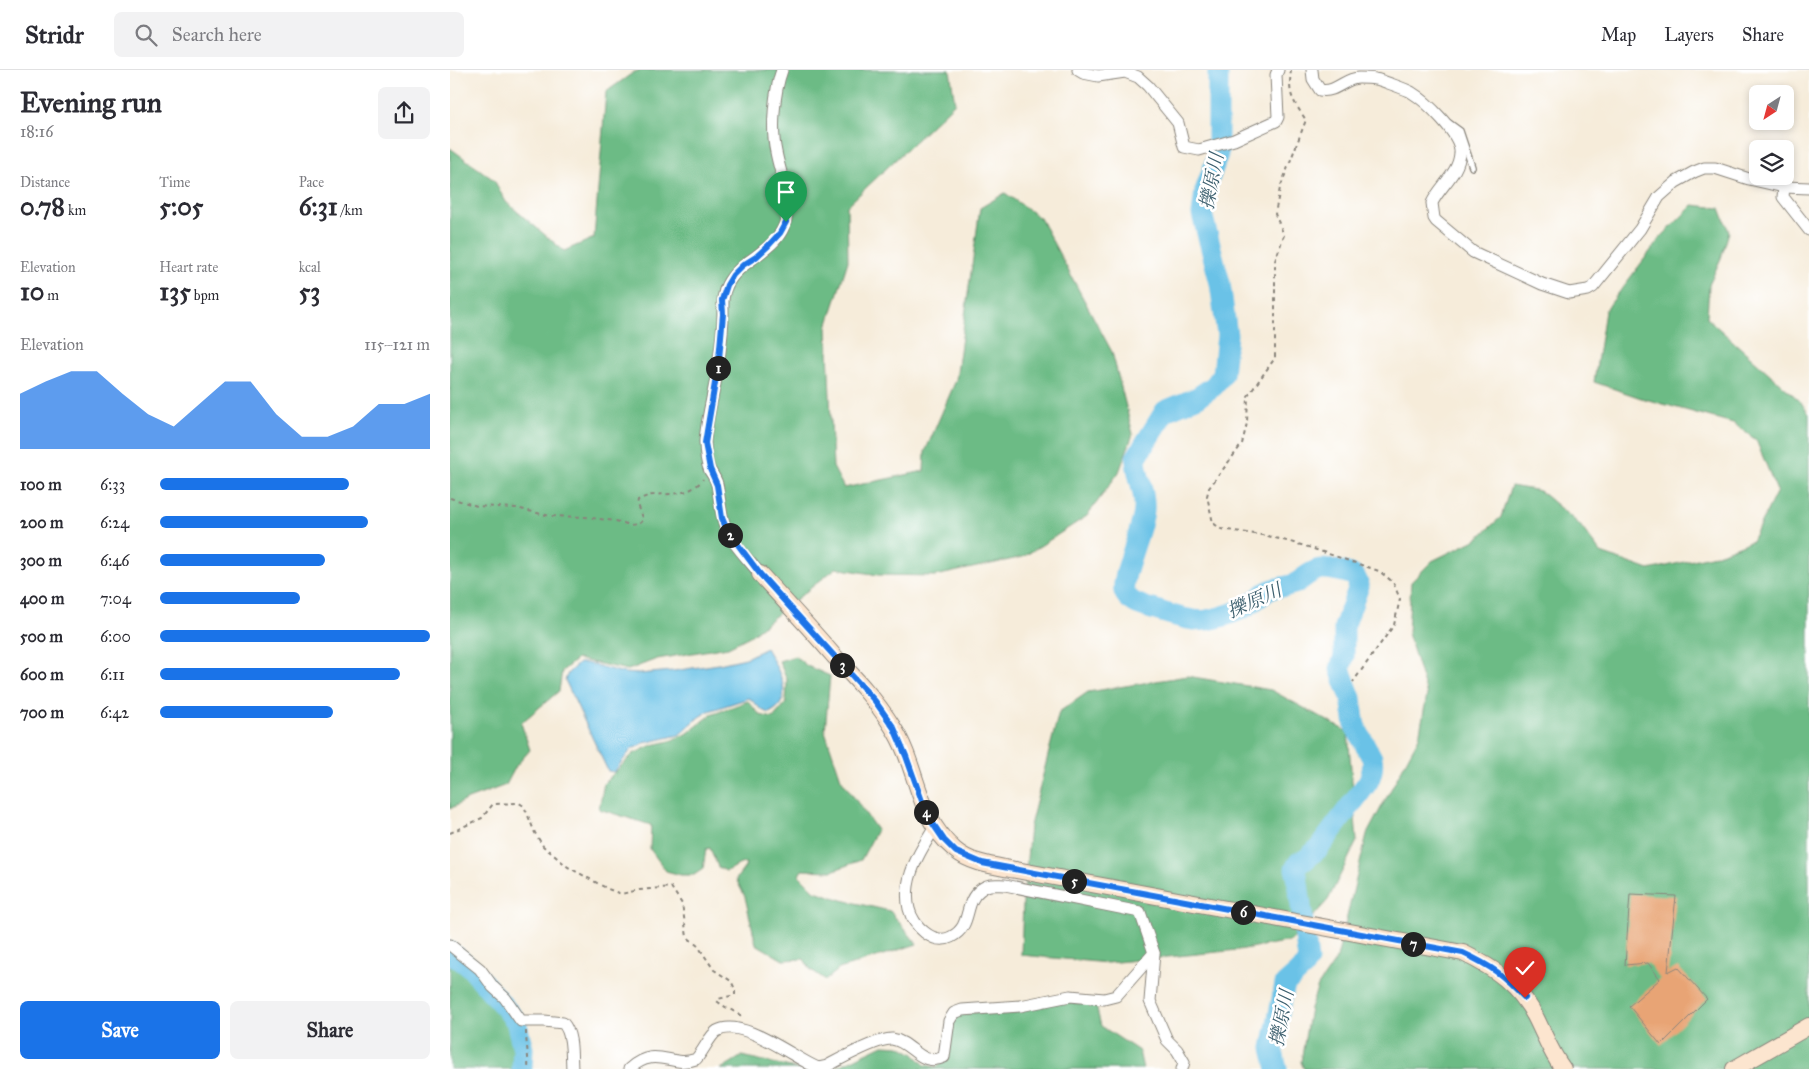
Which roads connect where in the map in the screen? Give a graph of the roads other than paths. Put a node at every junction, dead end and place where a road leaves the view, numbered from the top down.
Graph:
1 (782, 70) edge
2 (1078, 70) edge
3 (1278, 70) edge
4 (1312, 70) edge
5 (1437, 114) junction
6 (1472, 167) dead end
7 (1784, 187) junction
8 (1809, 188) edge
9 (1809, 230) edge
10 (760, 574) joint
11 (935, 827) junction
12 (450, 945) edge
13 (1154, 953) junction
14 (1809, 1026) edge
15 (572, 1069) edge
16 (629, 1069) edge
17 (1182, 1069) edge
18 (1563, 1069) edge
19 (1734, 1069) edge

1 - 10 street
2 - 3 street
4 - 5 street
5 - 6 lane
5 - 7 street
7 - 8 street
7 - 9 street
10 - 11 street
11 - 13 street
11 - 18 street
12 - 15 street
13 - 16 street
13 - 17 street
14 - 19 street

